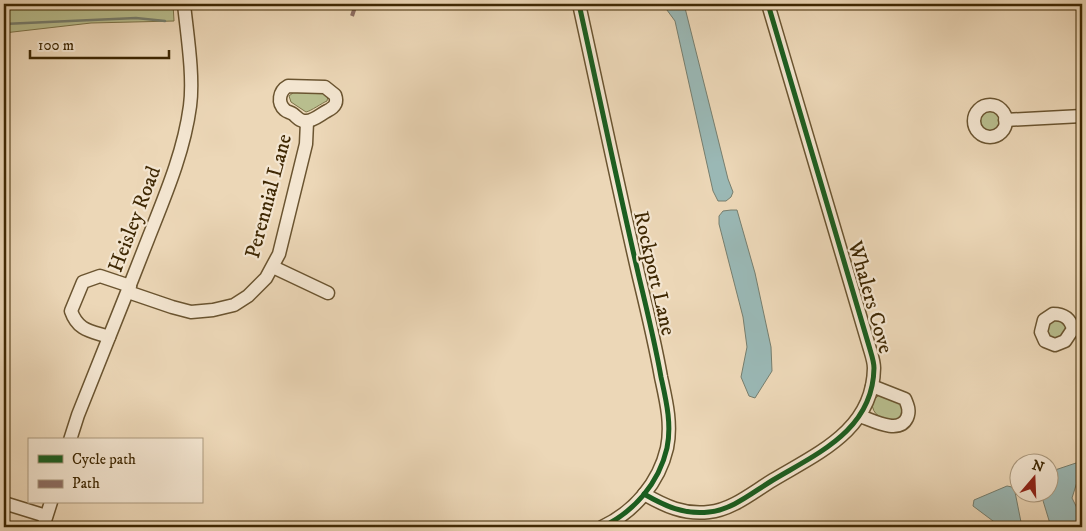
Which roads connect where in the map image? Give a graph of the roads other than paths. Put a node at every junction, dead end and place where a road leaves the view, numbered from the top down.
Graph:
1 (184, 4) edge
2 (579, 4) edge
3 (768, 4) edge
4 (1082, 116) edge
5 (1005, 120) dead end
6 (306, 122) dead end
7 (273, 266) junction
8 (129, 289) junction
9 (328, 293) dead end
10 (109, 337) junction
11 (872, 386) junction
12 (860, 416) junction
13 (71, 438) edge
14 (644, 494) junction
15 (4, 503) edge
16 (50, 504) edge
17 (45, 522) edge
18 (602, 527) edge

1 - 8 street, Heisley Road
2 - 14 street, Rockport Lane
3 - 11 street, Whalers Cove
4 - 5 street
6 - 7 street, Perennial Lane
7 - 8 street, Perennial Lane
7 - 9 street
8 - 10 street, Heisley Road
8 - 10 street
10 - 13 street, Heisley Road
11 - 12 street, Whalers Cove
11 - 12 street, Whalers Cove
12 - 14 street, Whalers Cove
14 - 18 street, Rockport Lane
15 - 17 street
16 - 17 street

